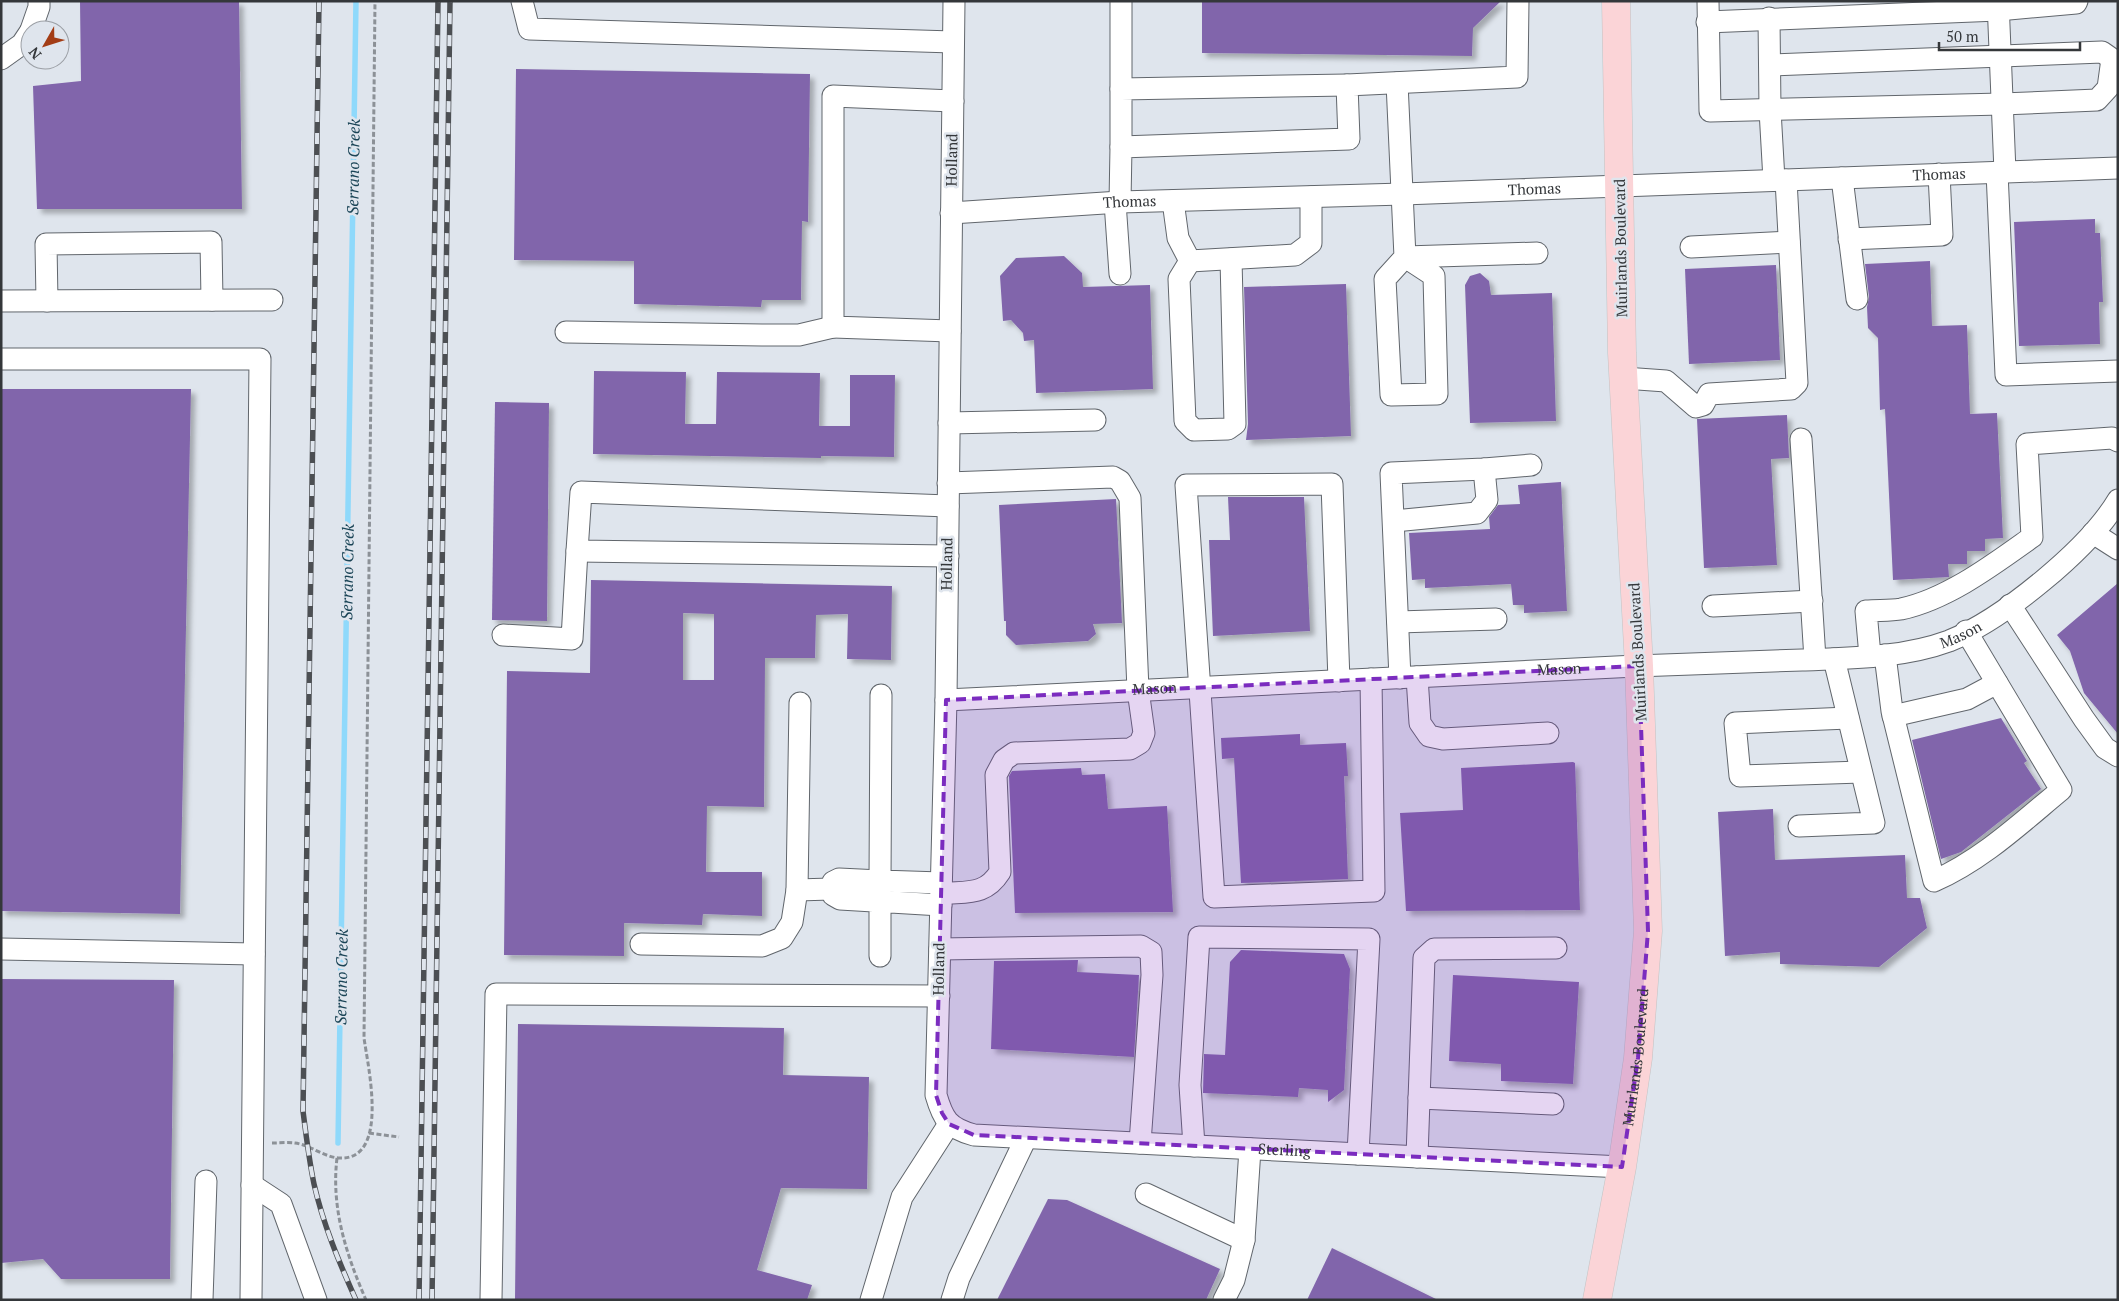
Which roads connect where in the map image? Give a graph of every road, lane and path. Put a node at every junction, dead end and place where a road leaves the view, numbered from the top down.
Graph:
1 (39, 1) edge
2 (375, 1) edge
3 (522, 1) edge
4 (954, 1) edge
5 (1122, 1) edge
6 (1518, 1) edge
7 (1616, 1) edge
8 (2077, 1) edge
9 (1998, 6) edge
10 (1708, 12) edge
11 (1769, 18) junction
12 (35, 20) edge
13 (953, 42) junction
14 (20, 45) edge
15 (2000, 56) junction
16 (1, 59) edge
17 (1770, 65) junction
18 (1398, 83) junction
19 (1347, 85) junction
20 (1121, 89) junction
21 (953, 101) junction
22 (2002, 104) junction
23 (1770, 110) junction
24 (1121, 147) junction
25 (2118, 168) edge
26 (2001, 172) junction
27 (1939, 174) junction
28 (1842, 178) junction
29 (1780, 180) junction
30 (1619, 186) junction
31 (1404, 194) junction
32 (1311, 197) junction
33 (1173, 200) junction
34 (1118, 202) junction
35 (951, 213) junction
36 (1849, 239) junction
37 (1789, 242) junction
38 (1691, 246) dead end
39 (1536, 253) dead end
40 (1405, 256) junction
41 (1231, 259) junction
42 (1190, 261) junction
43 (1120, 274) dead end
44 (1857, 299) dead end
45 (212, 300) junction
46 (272, 300) dead end
47 (1, 301) edge
48 (47, 301) junction
49 (833, 327) junction
50 (950, 331) junction
51 (566, 332) dead end
52 (1, 359) edge
53 (2118, 370) edge
54 (1624, 378) junction
55 (1095, 420) dead end
56 (949, 423) junction
57 (1801, 439) dead end
58 (2118, 441) edge
59 (1531, 465) dead end
60 (1484, 469) junction
61 (948, 483) junction
62 (2118, 500) edge
63 (948, 506) junction
64 (1394, 521) junction
65 (2093, 533) junction
66 (2118, 549) edge
67 (577, 551) junction
68 (948, 556) junction
69 (1812, 601) junction
70 (2010, 605) junction
71 (1713, 606) dead end
72 (1496, 619) dead end
73 (1398, 622) junction
74 (1966, 631) junction
75 (503, 636) dead end
76 (1877, 655) junction
77 (1825, 659) junction
78 (1639, 666) junction
79 (1409, 677) junction
80 (1370, 679) junction
81 (1340, 681) junction
82 (1998, 683) junction
83 (1200, 687) junction
84 (1138, 690) junction
85 (881, 694) dead end
86 (946, 700) junction
87 (800, 703) dead end
88 (1894, 716) junction
89 (1848, 718) junction
90 (1548, 733) dead end
91 (2118, 756) edge
92 (1861, 772) junction
93 (1799, 826) dead end
94 (797, 890) junction
95 (880, 891) junction
96 (941, 894) junction
97 (641, 944) dead end
98 (1556, 948) dead end
99 (1, 949) edge
100 (940, 949) junction
101 (254, 954) junction
102 (880, 956) dead end
103 (939, 996) junction
104 (1420, 1098) junction
105 (1553, 1104) dead end
106 (949, 1124) junction
107 (369, 1133) junction
108 (400, 1137) dead end
109 (1026, 1138) junction
110 (252, 1143) junction
111 (1140, 1143) junction
112 (1194, 1146) junction
113 (1250, 1149) junction
114 (1358, 1154) junction
115 (1418, 1157) junction
116 (336, 1158) junction
117 (1622, 1167) junction
118 (206, 1181) dead end
119 (252, 1185) junction
120 (1146, 1194) dead end
121 (1244, 1240) junction
122 (202, 1300) edge
123 (251, 1300) edge
124 (316, 1300) edge
125 (366, 1300) edge
126 (491, 1300) edge
127 (871, 1300) edge
128 (952, 1300) edge
129 (1224, 1300) edge
130 (1598, 1300) edge

1 - 12 street
2 - 107 path
3 - 13 street
4 - 13 street, Holland
5 - 20 street
6 - 18 street
7 - 30 main road, Muirlands Boulevard
8 - 9 street
9 - 11 street
9 - 15 street
10 - 11 street
10 - 23 street
11 - 17 street
13 - 21 street, Holland
14 - 16 street
15 - 17 street
15 - 22 street
15 - 22 street
17 - 23 street
18 - 19 street
18 - 31 street
19 - 20 street
19 - 24 street
20 - 24 street
21 - 35 street, Holland
21 - 49 street
22 - 23 street
22 - 26 street
23 - 29 street
24 - 34 street
25 - 26 street, Thomas
26 - 27 street, Thomas
26 - 53 street
27 - 28 street, Thomas
27 - 36 street
28 - 29 street, Thomas
28 - 36 street
29 - 30 street, Thomas
29 - 37 street
30 - 31 street, Thomas
30 - 54 main road, Muirlands Boulevard
31 - 32 street, Thomas
31 - 40 street
32 - 33 street, Thomas
32 - 41 street
33 - 34 street, Thomas
33 - 42 street
34 - 35 street, Thomas
34 - 43 street
35 - 50 street, Holland
36 - 44 street
37 - 38 street
37 - 54 street
39 - 40 street
40 - 40 street
41 - 42 street
41 - 42 street
45 - 46 street
45 - 48 street
45 - 48 street
47 - 48 street
49 - 50 street
49 - 51 street
50 - 56 street, Holland
52 - 101 street
54 - 78 main road, Muirlands Boulevard
55 - 56 street
56 - 61 street, Holland
57 - 69 street
58 - 76 street
59 - 60 street
60 - 64 street
60 - 64 street
61 - 63 street, Holland
61 - 84 street
62 - 65 street, Mason
63 - 67 street
63 - 68 street, Holland
64 - 73 street
65 - 66 street
65 - 70 street, Mason
67 - 68 street
67 - 75 street
68 - 86 street, Holland
69 - 71 street
69 - 77 street
70 - 74 street, Mason
70 - 91 street
72 - 73 street
73 - 79 street
74 - 76 street, Mason
74 - 82 street
76 - 77 street, Mason
76 - 88 street
77 - 78 street, Mason
77 - 89 street
78 - 79 street, Mason
78 - 117 main road, Muirlands Boulevard
79 - 80 street, Mason
79 - 90 street
80 - 81 street, Mason
80 - 83 street
81 - 83 street, Mason
81 - 83 street
82 - 88 street
82 - 88 street
83 - 84 street, Mason
84 - 86 street, Mason
84 - 96 street
85 - 95 street
86 - 96 street, Holland
87 - 94 street
89 - 92 street
89 - 92 street
92 - 93 street
94 - 95 street
94 - 97 street
95 - 96 street
95 - 102 street
96 - 100 street, Holland
98 - 104 street
99 - 101 street
100 - 103 street, Holland
100 - 111 street
101 - 110 street
103 - 106 street, Holland
103 - 126 street
104 - 105 street
104 - 115 street
106 - 109 street, Sterling
106 - 127 street
107 - 108 path
107 - 116 path
109 - 111 street, Sterling
109 - 128 street
110 - 116 path
110 - 119 street
111 - 112 street, Sterling
112 - 113 street, Sterling
112 - 114 street
113 - 114 street, Sterling
113 - 121 street
114 - 115 street, Sterling
115 - 117 street, Sterling
116 - 125 path
117 - 130 main road, Muirlands Boulevard
118 - 122 street
119 - 123 street
119 - 124 street
120 - 121 street
121 - 129 street

